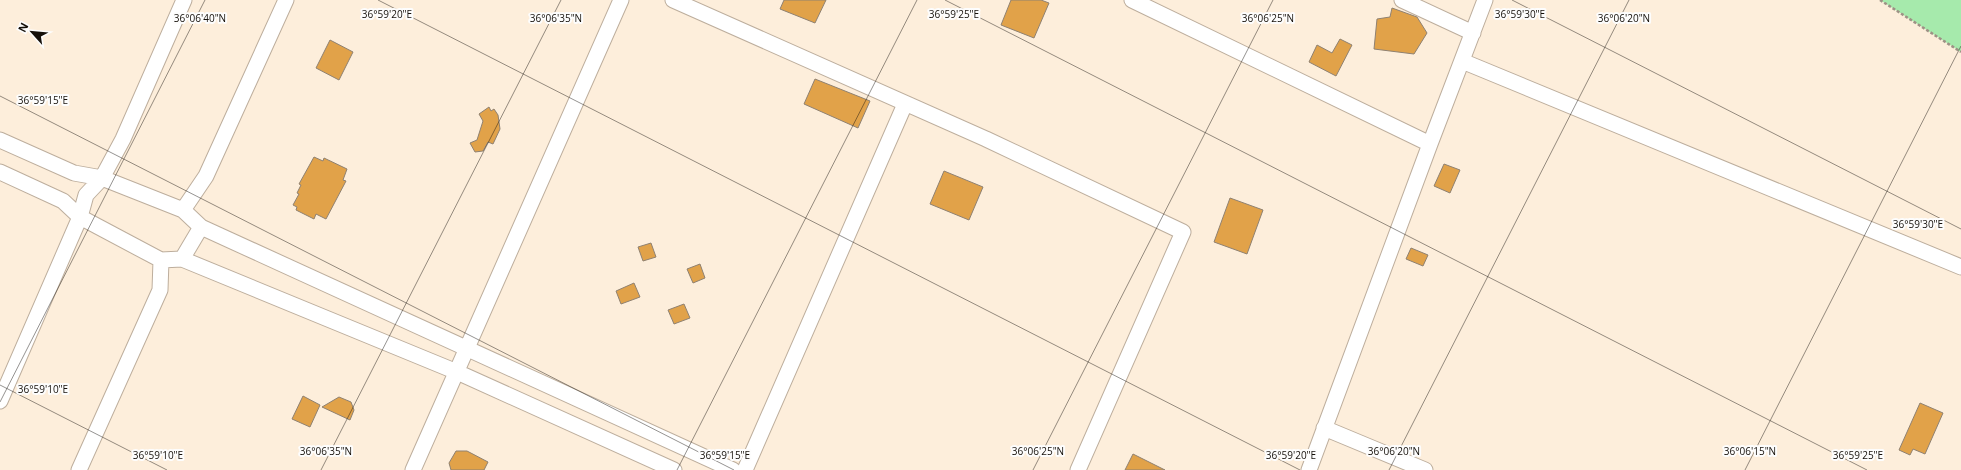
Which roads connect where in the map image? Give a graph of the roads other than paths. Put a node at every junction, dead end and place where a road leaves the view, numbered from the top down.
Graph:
1 (184, 0) edge
2 (286, 0) edge
3 (621, 0) edge
4 (673, 0) edge
5 (1132, 0) edge
6 (1402, 0) edge
7 (1485, 0) edge
8 (1473, 34) junction
9 (1462, 61) junction
10 (905, 104) junction
11 (0, 140) edge
12 (1430, 144) junction
13 (0, 172) edge
14 (102, 178) junction
15 (182, 210) junction
16 (80, 216) junction
17 (201, 227) junction
18 (182, 259) junction
19 (161, 260) junction
20 (1961, 267) edge
21 (468, 349) junction
22 (457, 372) junction
23 (0, 401) edge
24 (1324, 428) junction
25 (79, 470) edge
26 (413, 470) edge
27 (674, 470) edge
28 (733, 470) edge
29 (745, 470) edge
30 (1078, 470) edge
31 (1309, 470) edge
32 (1424, 470) edge

1 - 14 street
2 - 15 street
3 - 21 street
4 - 10 street
5 - 12 street
6 - 8 street
7 - 8 street
8 - 9 street
9 - 12 street
9 - 20 street
10 - 29 street
10 - 30 street
11 - 14 street
12 - 24 street
13 - 16 street
14 - 15 street
14 - 16 street
15 - 17 street
16 - 19 street
16 - 23 street
17 - 18 street
17 - 21 street
18 - 19 street
18 - 22 street
19 - 25 street
21 - 22 street
21 - 28 street
22 - 26 street
22 - 27 street
24 - 31 street
24 - 32 street

